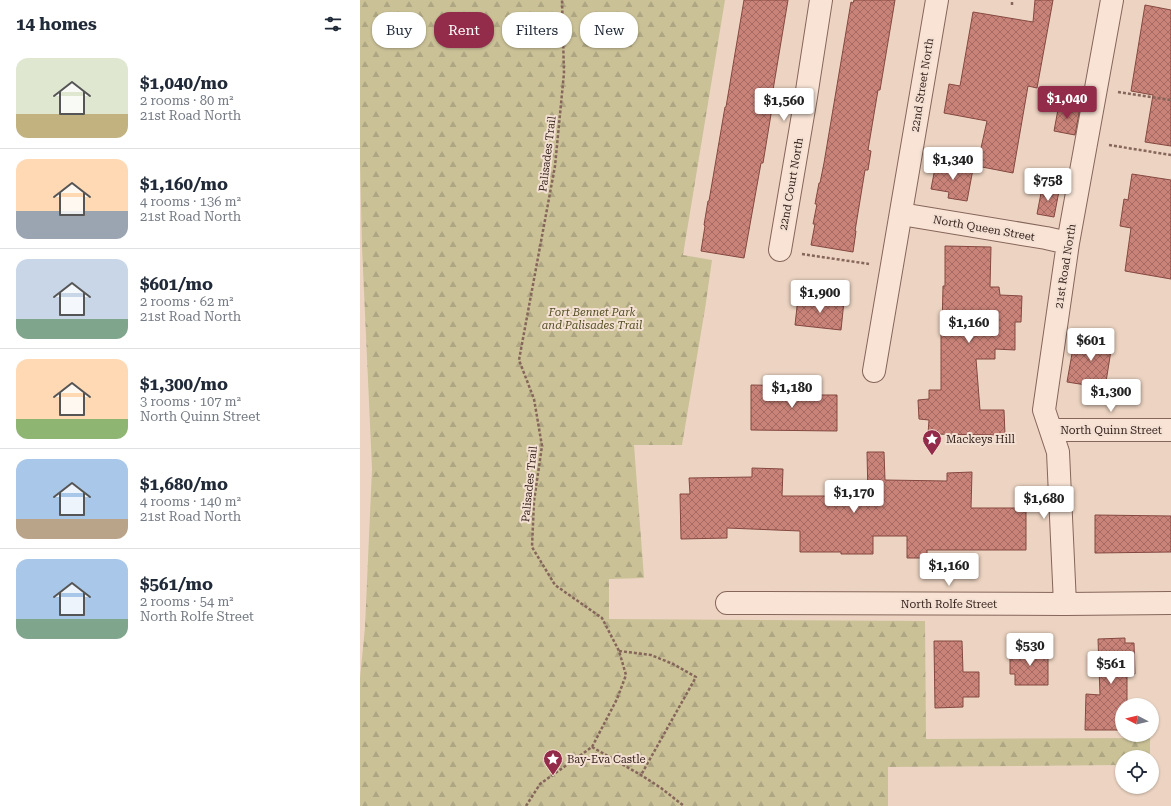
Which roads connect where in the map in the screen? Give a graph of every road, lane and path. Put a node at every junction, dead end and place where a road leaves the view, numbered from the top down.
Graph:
1 (562, 0) edge
2 (821, 0) edge
3 (937, 0) edge
4 (1012, 0) edge
5 (1112, 0) edge
6 (1012, 5) dead end
7 (1115, 92) dead end
8 (1171, 100) edge
9 (1106, 145) dead end
10 (1171, 155) edge
11 (901, 214) junction
12 (1068, 243) junction
13 (780, 250) joint
14 (869, 264) dead end
15 (874, 371) dead end
16 (1050, 430) junction
17 (1171, 430) edge
18 (727, 603) dead end
19 (1171, 603) edge
20 (1065, 604) junction
21 (619, 651) junction
22 (592, 748) junction
23 (641, 775) junction
24 (526, 806) edge
25 (684, 806) edge

1 - 21 path, Palisades Trail
2 - 13 street, 22nd Court North
3 - 11 street, 22nd Street North
4 - 6 path
5 - 12 street, 21st Road North
7 - 8 path
9 - 10 path
11 - 12 street, North Queen Street
11 - 15 street, 22nd Street North
12 - 16 street, 21st Road North
13 - 14 path
16 - 17 street, North Quinn Street
16 - 20 street, 21st Road North
18 - 20 street, North Rolfe Street
19 - 20 street, North Rolfe Street
21 - 22 path, Palisades Trail
21 - 23 path
22 - 23 path
22 - 24 path, Palisades Trail
23 - 25 path

